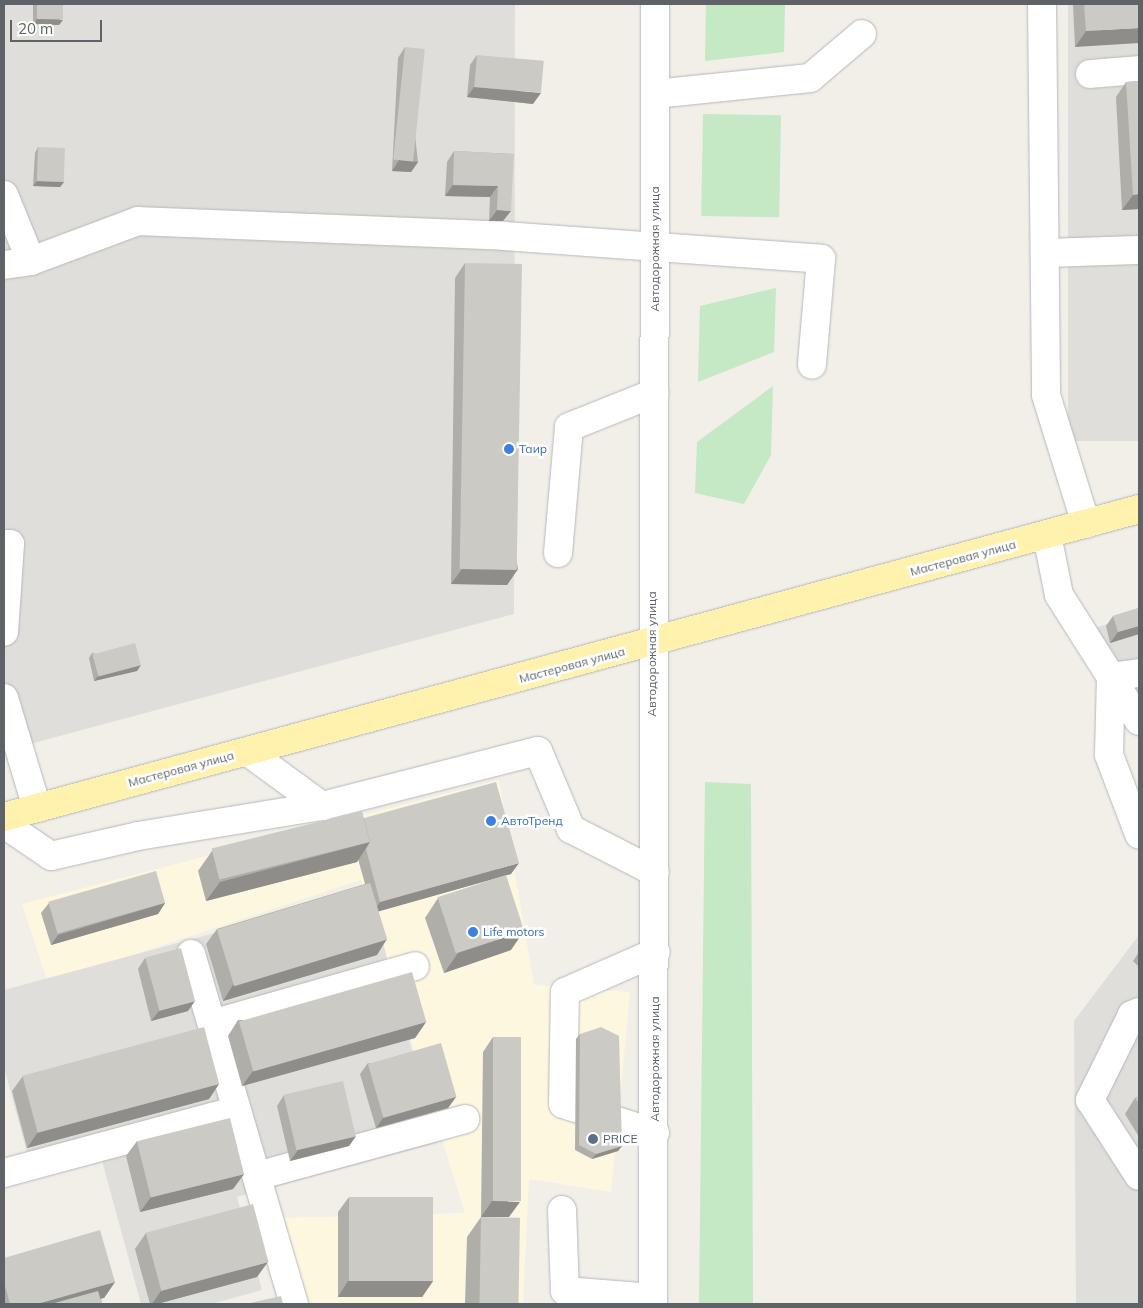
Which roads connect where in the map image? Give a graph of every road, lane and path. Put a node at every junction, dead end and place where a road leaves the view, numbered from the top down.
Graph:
1 (655, 4) edge
2 (1042, 4) edge
3 (862, 34) dead end
4 (1139, 70) edge
5 (1090, 74) dead end
6 (655, 94) junction
7 (4, 196) edge
8 (656, 250) junction
9 (1139, 250) edge
10 (1045, 254) junction
11 (31, 261) junction
12 (4, 265) edge
13 (812, 364) dead end
14 (654, 393) junction
15 (1139, 509) edge
16 (1086, 524) junction
17 (1046, 535) junction
18 (4, 544) edge
19 (558, 553) dead end
20 (4, 632) edge
21 (652, 644) junction
22 (1139, 673) edge
23 (1111, 677) junction
24 (4, 698) edge
25 (1139, 721) edge
26 (248, 752) junction
27 (322, 806) junction
28 (37, 808) junction
29 (4, 817) edge
30 (4, 824) edge
31 (1139, 834) edge
32 (655, 872) junction
33 (656, 952) junction
34 (191, 954) dead end
35 (415, 966) dead end
36 (1139, 1012) edge
37 (212, 1024) junction
38 (237, 1110) junction
39 (465, 1119) dead end
40 (655, 1133) junction
41 (4, 1173) edge
42 (257, 1176) junction
43 (1139, 1176) edge
44 (562, 1210) dead end
45 (653, 1301) edge
46 (294, 1304) edge

1 - 6 street, Автодорожная улица
2 - 10 street
3 - 6 street
4 - 5 street
6 - 8 street, Автодорожная улица
7 - 11 street
8 - 11 street
8 - 13 street
8 - 14 street, Автодорожная улица
9 - 10 street
10 - 16 street
11 - 12 street
14 - 19 street
14 - 21 street, Автодорожная улица
15 - 16 main road, Мастеровая улица
16 - 17 main road, Мастеровая улица
17 - 21 main road, Мастеровая улица
17 - 23 street
18 - 20 street
21 - 26 main road, Мастеровая улица
21 - 32 street, Автодорожная улица
22 - 23 street
23 - 25 street
23 - 31 street
24 - 28 street
26 - 27 street
26 - 28 main road, Мастеровая улица
27 - 30 street
27 - 32 street
28 - 29 main road, Мастеровая улица
32 - 33 street, Автодорожная улица
33 - 40 street, Автодорожная улица
33 - 40 street
34 - 37 street
35 - 37 street
36 - 43 street
37 - 38 street
38 - 41 street
38 - 42 street
39 - 42 street
40 - 45 street, Автодорожная улица
42 - 46 street
44 - 45 street

